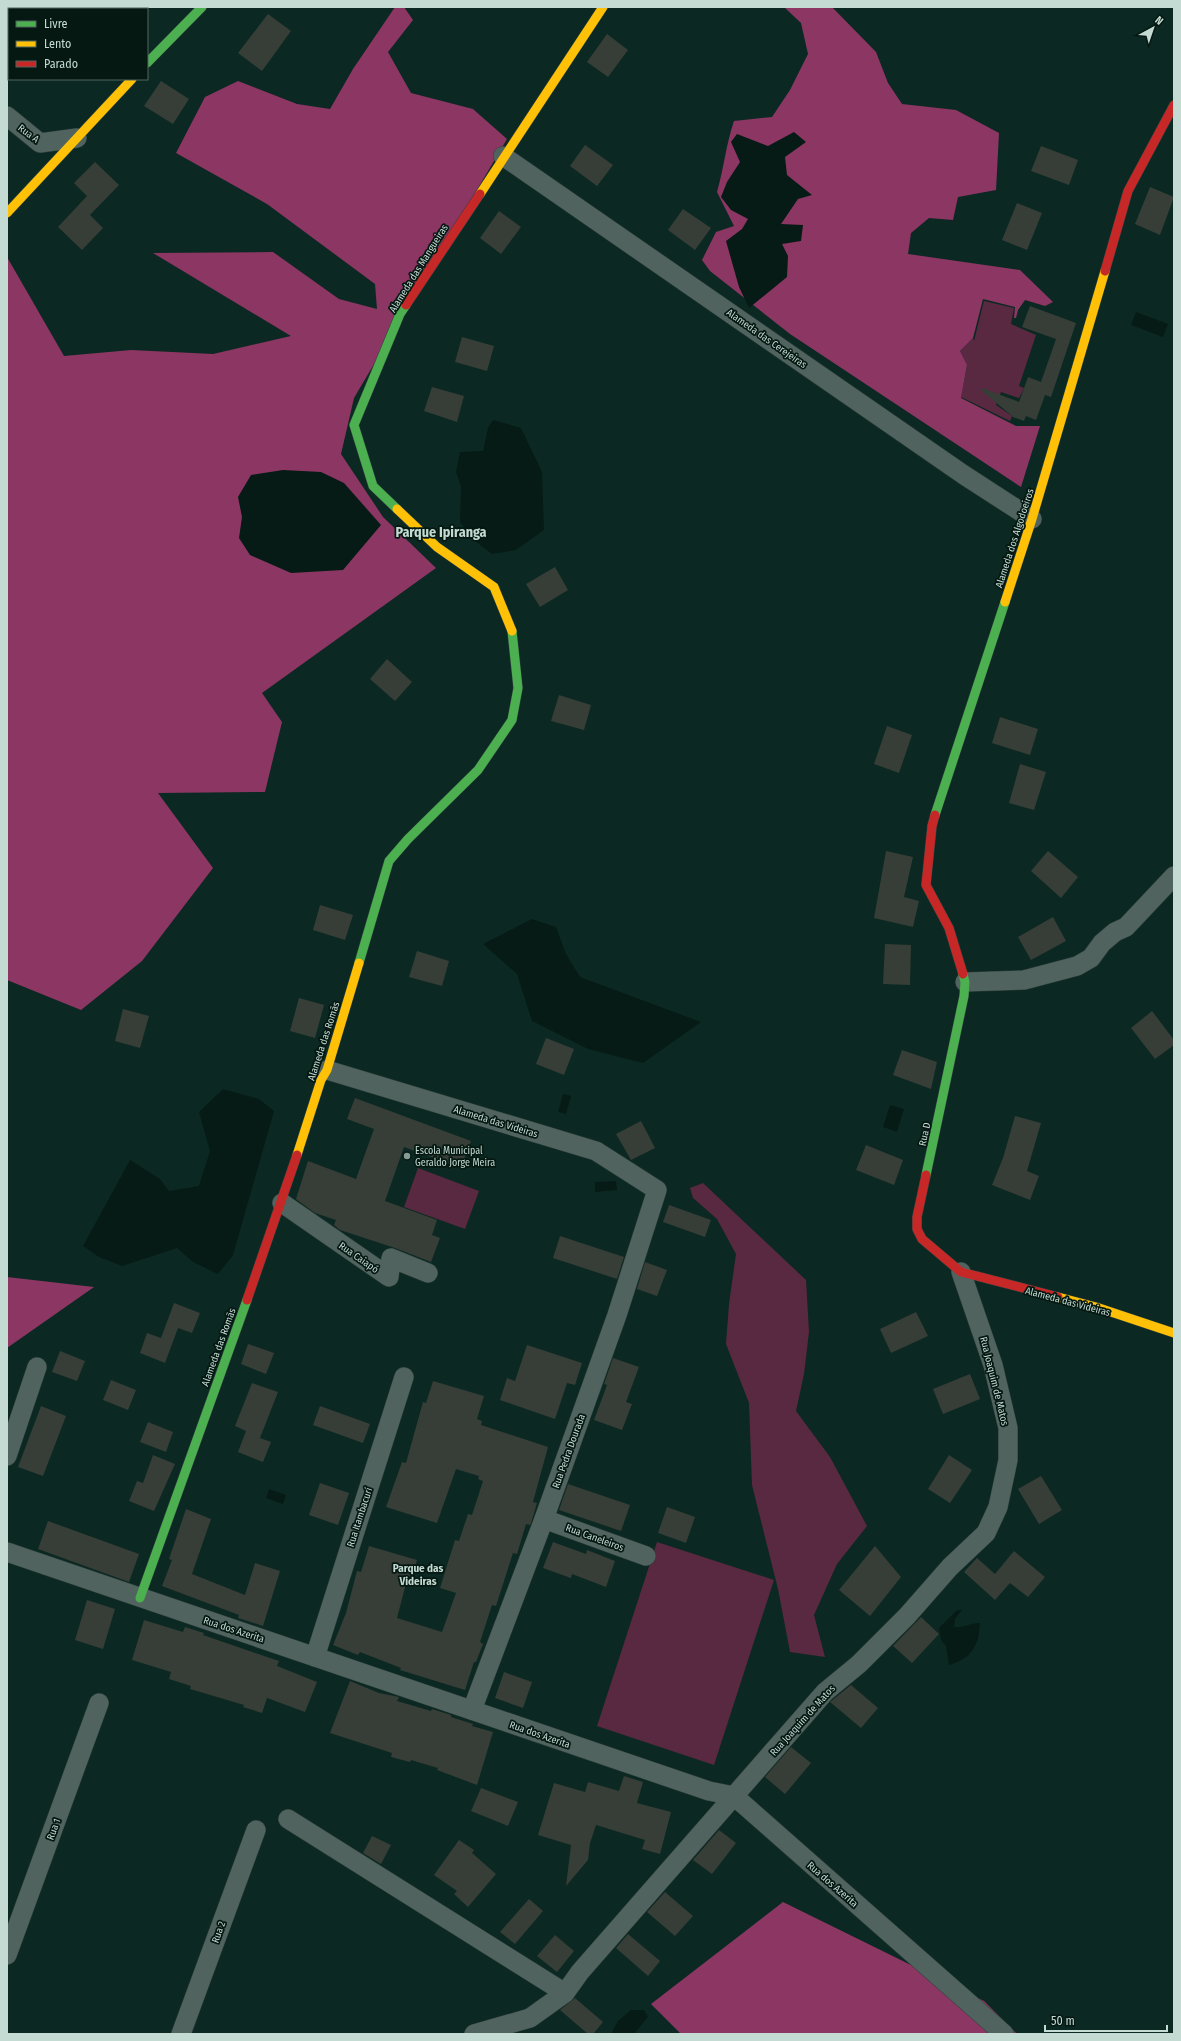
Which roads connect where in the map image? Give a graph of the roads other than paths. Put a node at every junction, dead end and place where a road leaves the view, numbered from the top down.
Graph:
1 (202, 7) edge
2 (603, 7) edge
3 (148, 62) edge
4 (131, 80) edge
5 (1174, 105) edge
6 (7, 116) edge
7 (77, 138) junction
8 (503, 156) junction
9 (7, 213) edge
10 (1032, 519) junction
11 (437, 547) joint
12 (1174, 876) edge
13 (965, 982) junction
14 (327, 1070) junction
15 (657, 1190) joint
16 (282, 1203) junction
17 (961, 1272) junction
18 (428, 1273) dead end
19 (1174, 1333) edge
20 (36, 1368) dead end
21 (404, 1377) dead end
22 (7, 1456) edge
23 (544, 1519) junction
24 (7, 1552) edge
25 (646, 1556) dead end
26 (140, 1598) junction
27 (315, 1657) junction
28 (99, 1704) dead end
29 (472, 1710) junction
30 (734, 1796) junction
31 (288, 1819) dead end
32 (256, 1830) dead end
33 (7, 1955) edge
34 (565, 1993) junction
35 (181, 2034) edge
36 (474, 2034) edge
37 (1004, 2034) edge

1 - 3 street
2 - 8 street, Alameda das Mangueiras
4 - 7 street
5 - 10 street, Alameda dos Algodoeiros
6 - 7 street, Rua A
7 - 9 street
8 - 10 street, Alameda das Cerejeiras
8 - 11 street, Alameda das Mangueiras
10 - 13 street, Alameda dos Algodoeiros
11 - 14 street, Alameda das Romãs
12 - 13 street
13 - 17 street, Rua D
14 - 15 street, Alameda das Videiras
14 - 16 street, Alameda das Romãs
15 - 23 street, Rua Pedra Dourada
16 - 18 street, Rua Caiapó
16 - 26 street, Alameda das Romãs
17 - 19 street, Alameda das Videiras
17 - 30 street, Rua Joaquim de Matos
20 - 22 street
21 - 27 street, Rua Itambacurí
23 - 25 street, Rua Caneleiros
23 - 29 street, Rua Pedra Dourada
24 - 26 street, Rua dos Azerita
26 - 27 street, Rua dos Azerita
27 - 29 street, Rua dos Azerita
28 - 33 street, Rua 1
29 - 30 street, Rua dos Azerita
30 - 34 street, Rua Joaquim de Matos
30 - 37 street, Rua dos Azerita
31 - 34 street
32 - 35 street, Rua 2
34 - 36 street, Rua Joaquim de Matos

